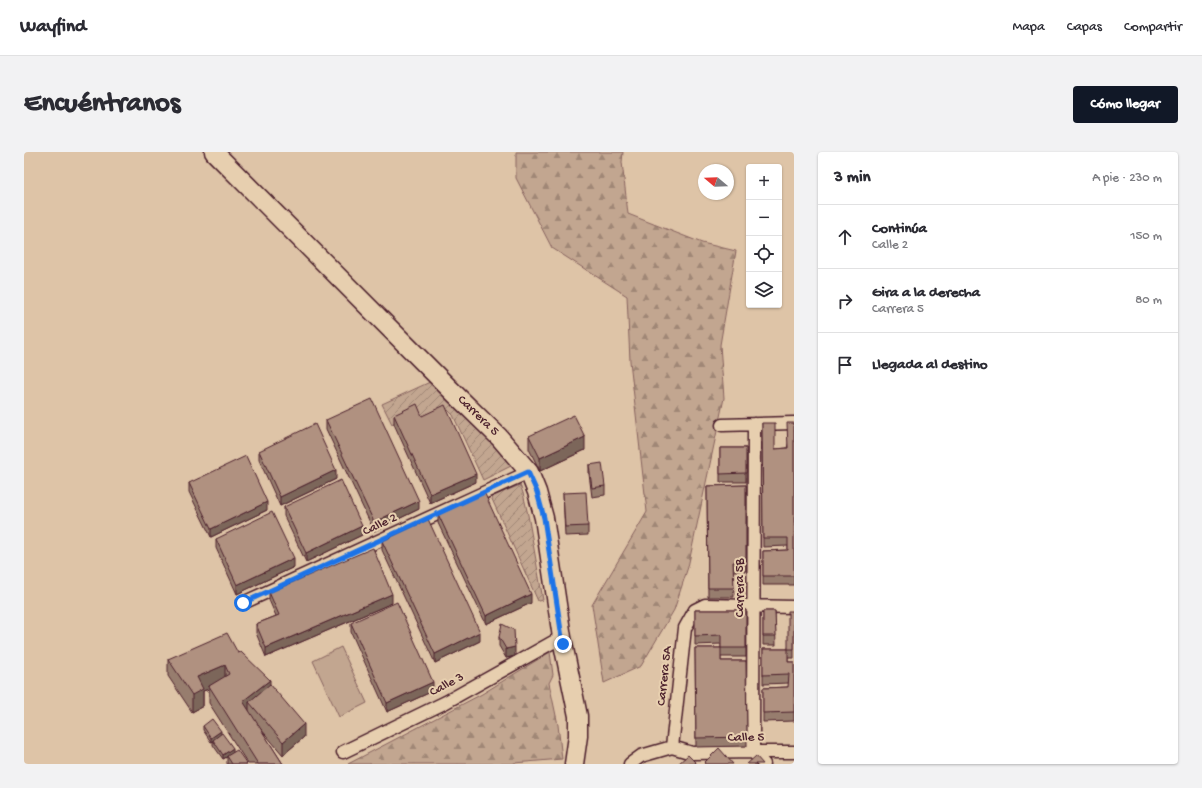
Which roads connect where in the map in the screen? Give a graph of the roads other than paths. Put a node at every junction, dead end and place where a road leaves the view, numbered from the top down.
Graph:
1 (214, 152) edge
2 (794, 423) edge
3 (722, 424) dead end
4 (754, 424) junction
5 (528, 472) junction
6 (754, 488) junction
7 (739, 489) edge
8 (243, 603) dead end
9 (754, 607) junction
10 (794, 607) edge
11 (562, 641) junction
12 (672, 747) junction
13 (343, 752) dead end
14 (753, 752) junction
15 (794, 752) edge
16 (574, 764) edge
17 (630, 764) edge
18 (764, 764) edge

1 - 5 street, Carrera 5
2 - 4 street
3 - 4 street
4 - 6 street, Carrera 5B
5 - 8 street, Calle 2
5 - 11 street, Carrera 5
6 - 7 street
6 - 9 street, Carrera 5B
9 - 10 street
9 - 12 street, Carrera 5A
9 - 14 street, Carrera 5B
11 - 13 street, Calle 3
11 - 16 street, Carrera 5
12 - 14 street, Calle 5
12 - 17 street
14 - 15 street, Calle 5
14 - 18 street

